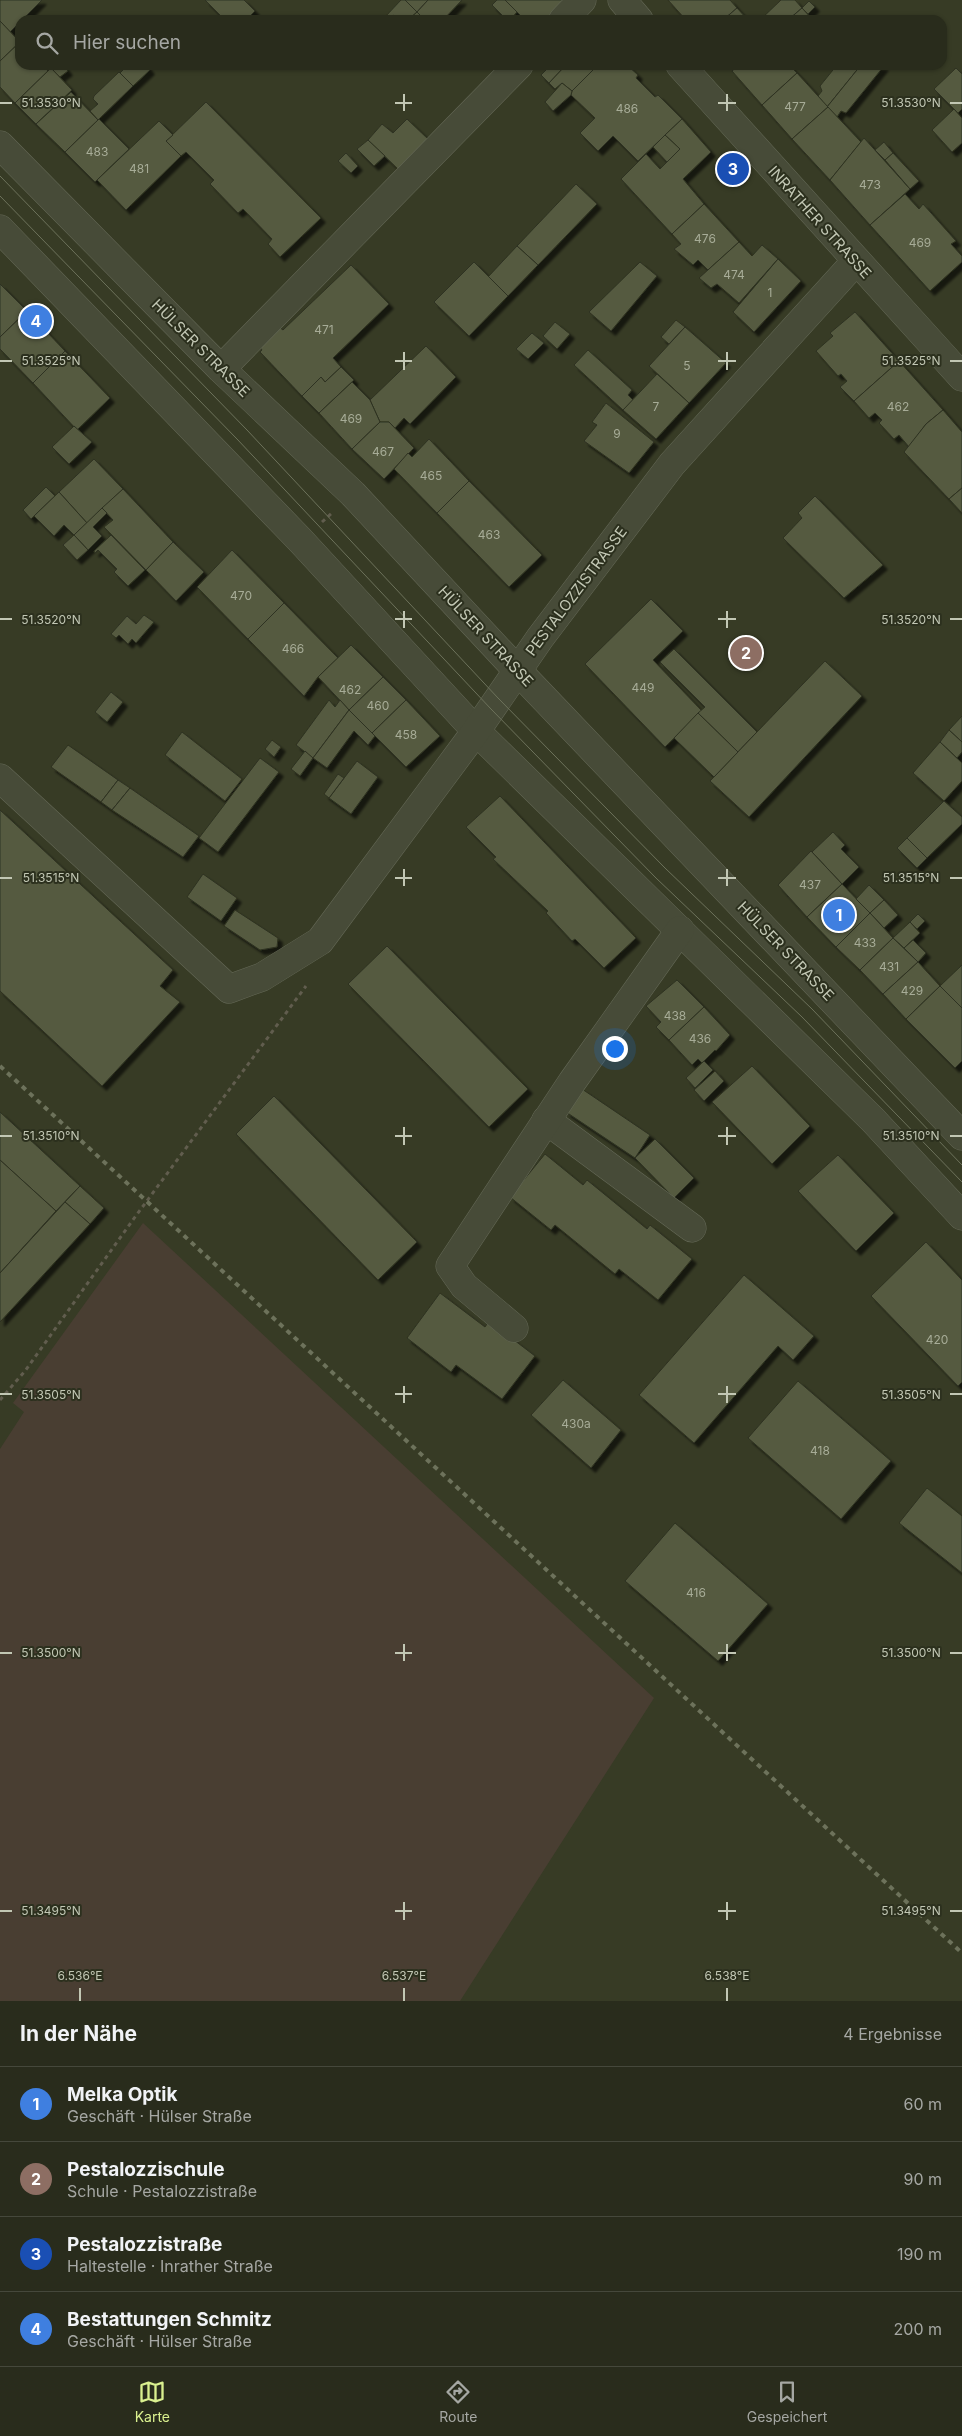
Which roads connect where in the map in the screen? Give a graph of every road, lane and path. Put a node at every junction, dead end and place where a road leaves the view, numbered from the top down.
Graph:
1 (582, 0) edge
2 (622, 0) edge
3 (568, 15) edge
4 (636, 15) edge
5 (514, 70) edge
6 (684, 70) edge
7 (0, 145) edge
8 (0, 229) edge
9 (856, 261) junction
10 (221, 369) junction
11 (962, 377) edge
12 (353, 494) junction
13 (301, 541) junction
14 (518, 670) junction
15 (476, 731) junction
16 (0, 778) edge
17 (680, 930) junction
18 (307, 984) dead end
19 (546, 1120) junction
20 (962, 1136) edge
21 (962, 1216) edge
22 (692, 1228) dead end
23 (514, 1328) dead end
24 (0, 1400) edge

1 - 3 street
2 - 4 street
5 - 10 street
6 - 9 street, INRATHER STRASSE
7 - 10 street, HÜLSER STRASSE
8 - 13 street
9 - 11 street, INRATHER STRASSE
9 - 14 street, PESTALOZZISTRASSE
10 - 12 street, HÜLSER STRASSE
12 - 13 path
12 - 14 street, HÜLSER STRASSE
13 - 15 street
14 - 15 street, PESTALOZZISTRASSE
14 - 20 street, HÜLSER STRASSE
15 - 16 street, PESTALOZZISTRASSE
15 - 17 street
17 - 19 street
17 - 21 street
18 - 24 path
19 - 22 street
19 - 23 street

